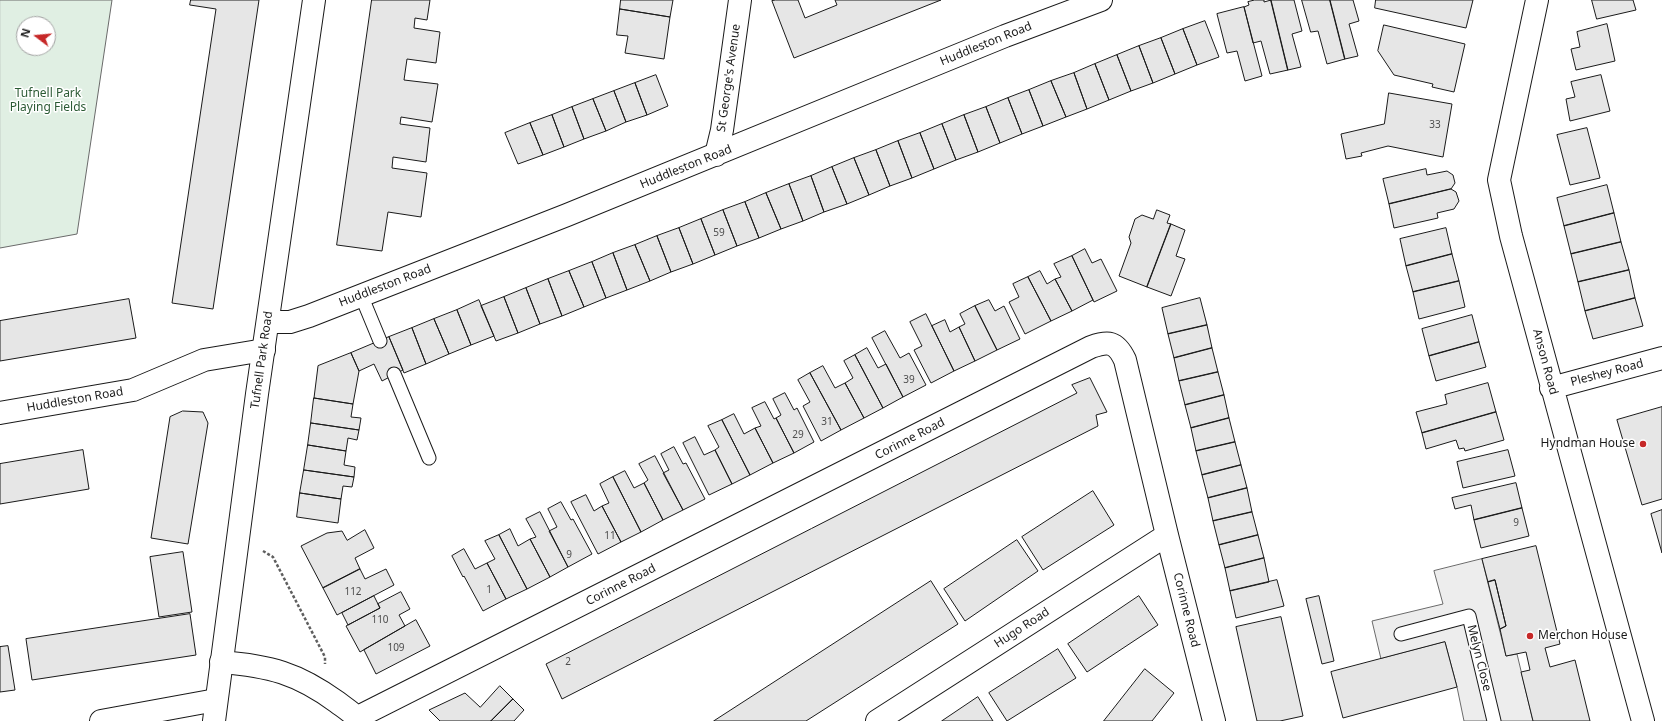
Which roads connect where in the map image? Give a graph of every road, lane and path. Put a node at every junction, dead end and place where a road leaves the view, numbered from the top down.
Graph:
1 (314, 0) edge
2 (740, 0) edge
3 (1101, 0) edge
4 (1537, 0) edge
5 (716, 155) junction
6 (361, 295) junction
7 (268, 322) junction
8 (380, 341) dead end
9 (264, 350) junction
10 (1662, 358) edge
11 (394, 374) dead end
12 (1551, 388) junction
13 (0, 413) edge
14 (429, 458) dead end
15 (238, 535) junction
16 (1167, 535) junction
17 (1401, 634) dead end
18 (221, 662) junction
19 (326, 694) junction
20 (215, 710) edge
21 (1208, 716) edge
22 (360, 719) edge
23 (101, 721) edge
24 (877, 721) edge
25 (1494, 721) edge
26 (1643, 721) edge

1 - 7 street, Tufnell Park Road
2 - 5 street, St George's Avenue
3 - 5 street, Huddleston Road
4 - 12 street, Anson Road
5 - 6 street, Huddleston Road
6 - 7 street, Huddleston Road
6 - 8 lane
7 - 9 street, Tufnell Park Road
9 - 13 street, Huddleston Road
9 - 15 street, Tufnell Park Road
10 - 12 street, Pleshey Road
11 - 14 lane
12 - 26 street, Anson Road
15 - 18 street, Tufnell Park Road
15 - 19 path
16 - 21 street, Corinne Road
16 - 22 street, Corinne Road
16 - 24 street, Hugo Road
17 - 25 lane, Melyn Close
18 - 19 street
18 - 20 street, Tufnell Park Road
19 - 22 street
20 - 23 street

